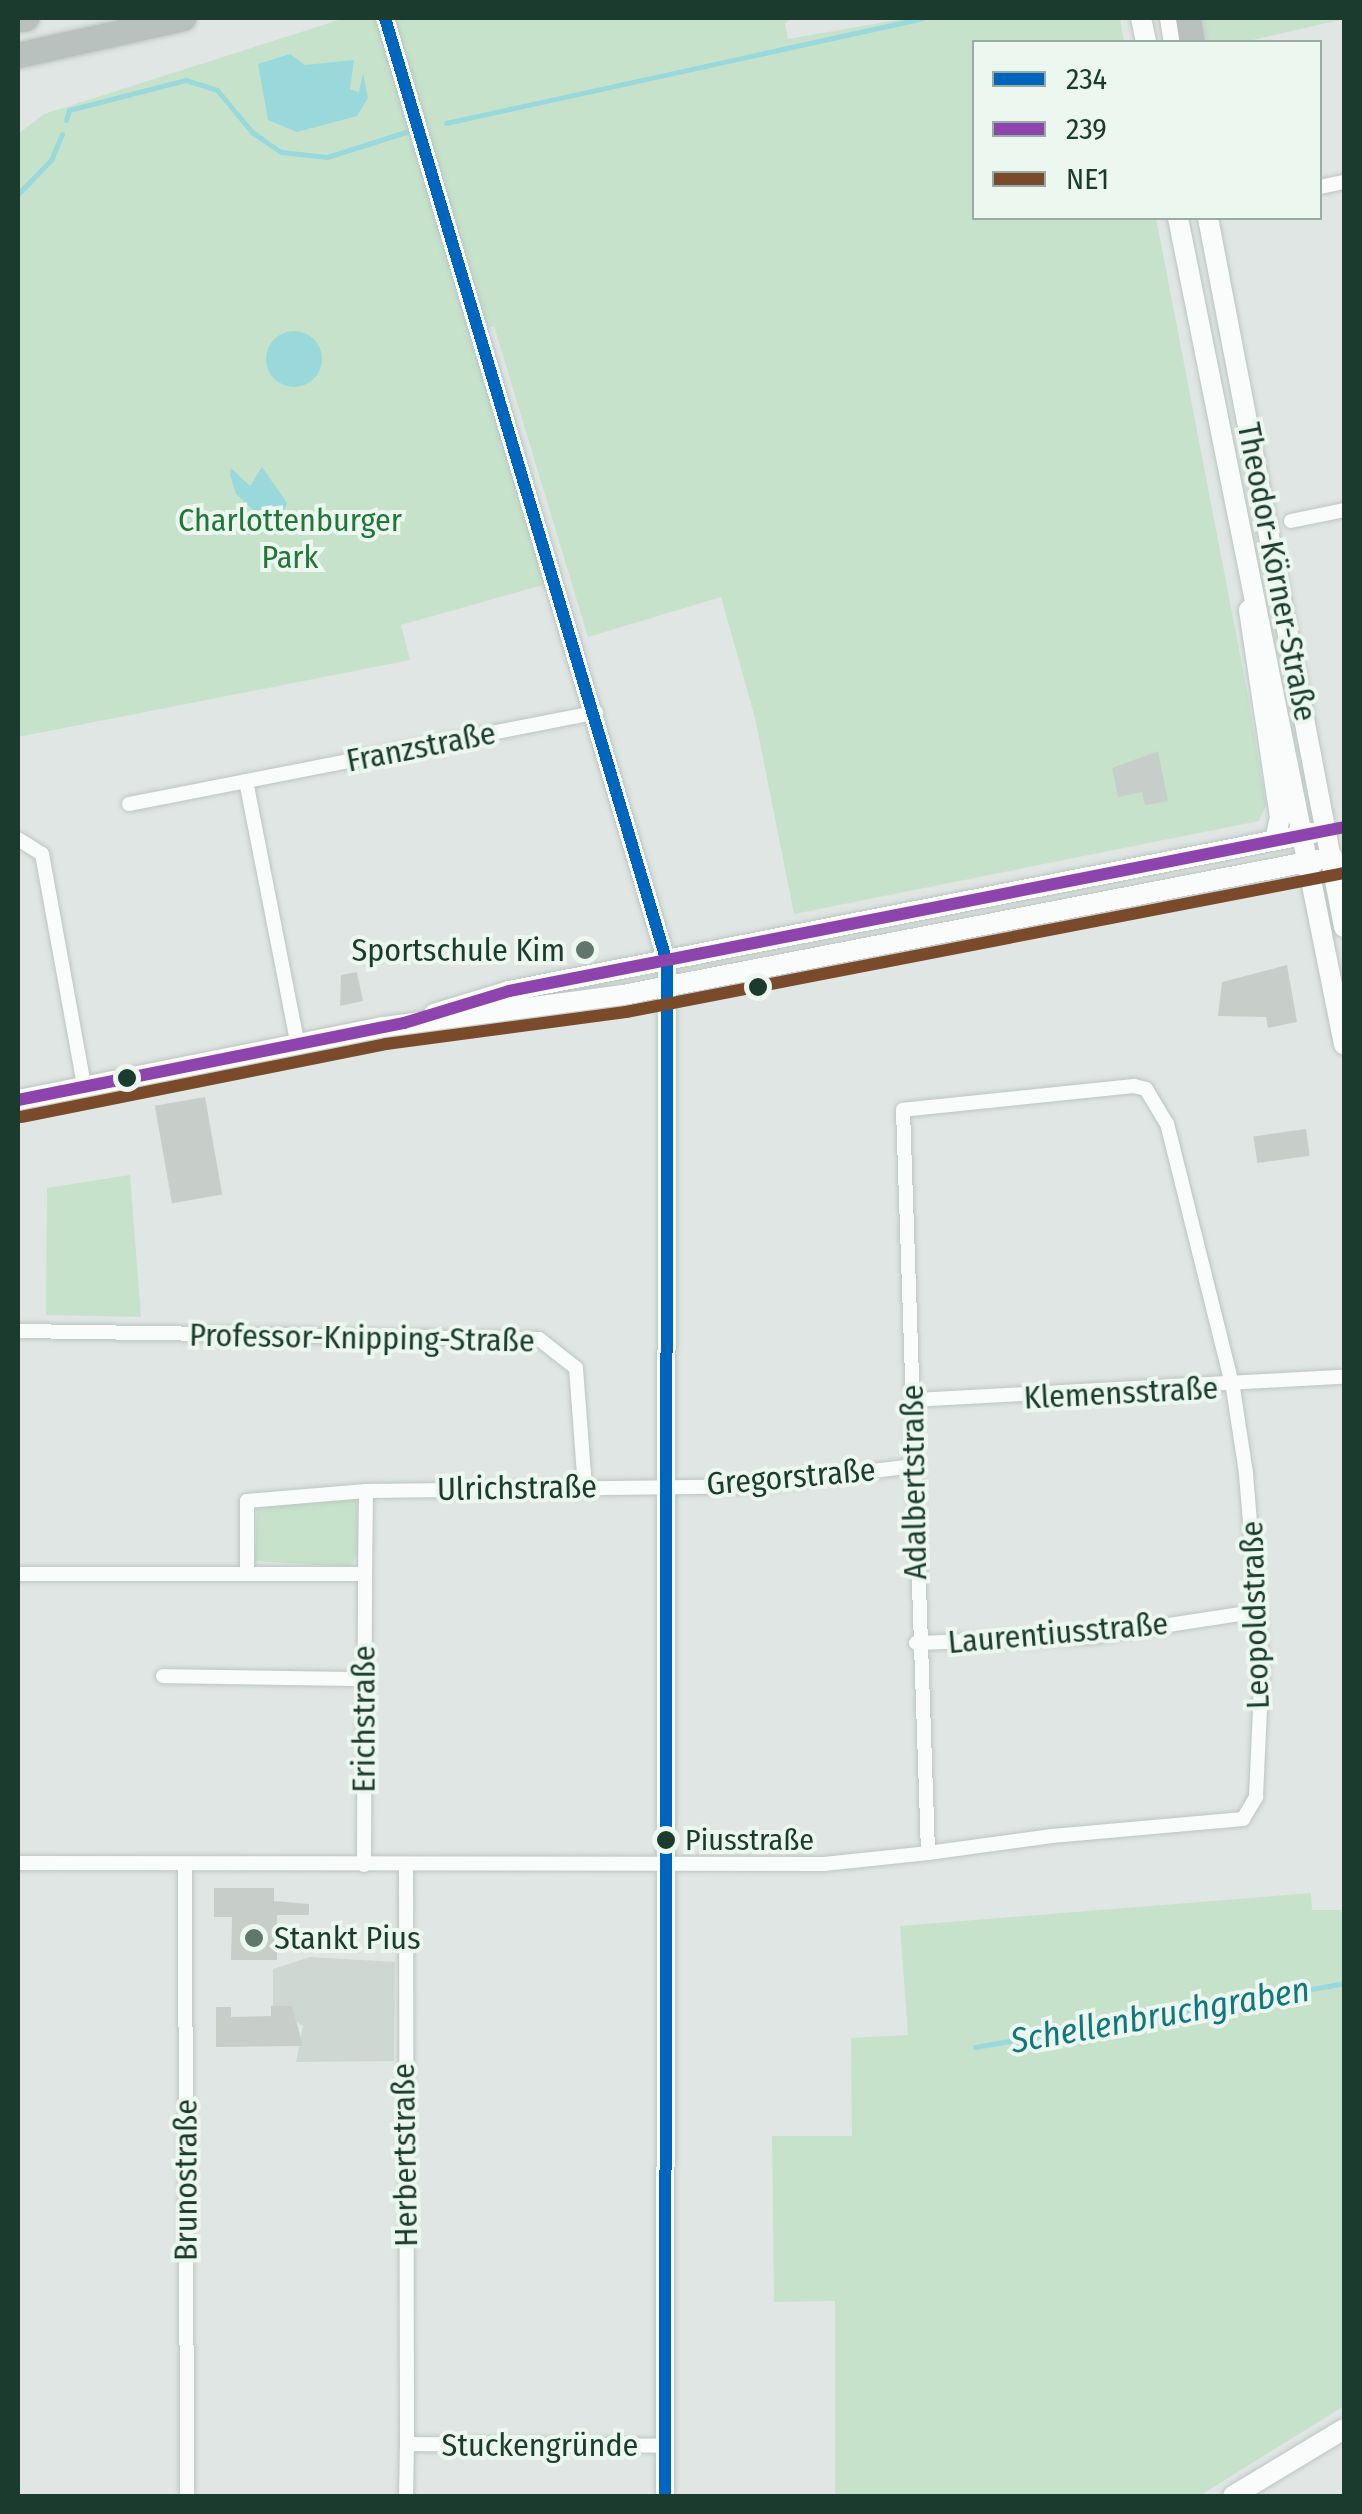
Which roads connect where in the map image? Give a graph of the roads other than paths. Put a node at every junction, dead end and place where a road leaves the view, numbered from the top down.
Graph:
1 (26, 18) edge
2 (182, 18) edge
3 (384, 18) edge
4 (18, 20) edge
5 (18, 55) edge
6 (1178, 220) edge
7 (1208, 220) edge
8 (1344, 510) edge
9 (1290, 521) dead end
10 (1244, 544) junction
11 (596, 712) junction
12 (246, 781) junction
13 (129, 804) dead end
14 (1326, 830) edge
15 (18, 839) edge
16 (1275, 840) junction
17 (1330, 858) edge
18 (1344, 927) edge
19 (667, 962) junction
20 (667, 986) junction
21 (404, 1023) junction
22 (297, 1042) junction
23 (1344, 1044) edge
24 (84, 1085) junction
25 (18, 1100) edge
26 (902, 1110) joint
27 (18, 1331) edge
28 (1339, 1375) edge
29 (1233, 1388) junction
30 (913, 1400) junction
31 (914, 1466) junction
32 (668, 1485) junction
33 (584, 1487) junction
34 (366, 1491) junction
35 (18, 1574) edge
36 (247, 1574) junction
37 (365, 1574) junction
38 (1259, 1611) junction
39 (916, 1643) junction
40 (163, 1676) dead end
41 (362, 1679) junction
42 (928, 1854) junction
43 (18, 1862) edge
44 (185, 1864) junction
45 (364, 1865) junction
46 (406, 1865) junction
47 (666, 1866) junction
48 (1344, 2429) edge
49 (407, 2444) junction
50 (665, 2446) junction
51 (187, 2496) edge
52 (406, 2496) edge
53 (665, 2496) edge
54 (1233, 2496) edge

1 - 4 highway
2 - 5 highway
3 - 11 street
6 - 10 main road, Theodor-Körner-Straße
7 - 14 main road, Theodor-Körner-Straße
8 - 9 street
10 - 14 main road, Theodor-Körner-Straße
10 - 16 main road, Theodor-Körner-Straße
11 - 12 street, Franzstraße
11 - 19 street
12 - 13 street, Franzstraße
12 - 22 street
14 - 16 main road
14 - 17 main road, Theodor-Körner-Straße
15 - 24 street
16 - 19 main road
17 - 18 main road, Theodor-Körner-Straße
17 - 20 main road
17 - 23 main road, Theodor-Körner-Straße
19 - 20 street
19 - 21 main road
20 - 21 main road
20 - 32 street
21 - 22 main road
22 - 24 main road
24 - 25 main road
26 - 29 street, Leopoldstraße
26 - 30 street, Adalbertstraße
27 - 33 street, Professor-Knipping-Straße
28 - 29 street, Klemensstraße
29 - 30 street, Klemensstraße
29 - 38 street, Leopoldstraße
30 - 31 street, Adalbertstraße
31 - 32 street, Gregorstraße
31 - 39 street, Adalbertstraße
32 - 33 street, Ulrichstraße
32 - 47 street
33 - 34 street, Ulrichstraße
34 - 36 street, Ulrichstraße
34 - 37 street
35 - 36 street
36 - 37 street
37 - 41 street, Erichstraße
38 - 39 street, Laurentiusstraße
38 - 42 street, Leopoldstraße
39 - 42 street, Adalbertstraße
40 - 41 street
41 - 45 street, Erichstraße
42 - 47 street, Leopoldstraße
43 - 44 street
44 - 45 street
44 - 51 street, Brunostraße
45 - 46 street
46 - 47 street
46 - 49 street, Herbertstraße
47 - 50 street
48 - 54 main road
49 - 50 street, Stuckengründe
49 - 52 street, Stuckengründe
50 - 53 street

